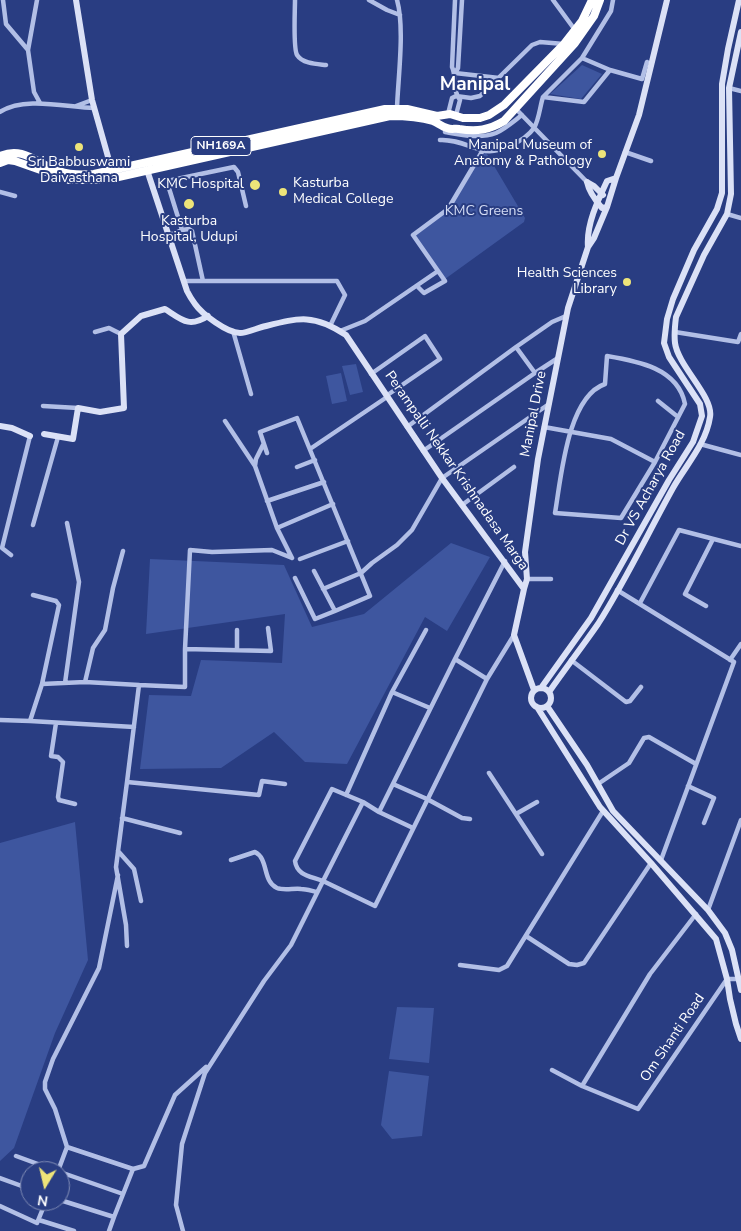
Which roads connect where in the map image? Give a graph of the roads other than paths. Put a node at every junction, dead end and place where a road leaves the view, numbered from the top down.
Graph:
1 (3, 0) edge
2 (37, 0) edge
3 (76, 0) edge
4 (295, 0) edge
5 (369, 0) edge
6 (397, 0) edge
7 (456, 0) edge
8 (462, 0) edge
9 (552, 0) edge
10 (592, 0) edge
11 (600, 0) edge
12 (613, 0) edge
13 (668, 0) edge
14 (740, 0) edge
15 (400, 15) junction
16 (576, 31) junction
17 (741, 32) edge
18 (564, 44) junction
19 (28, 50) junction
20 (582, 58) junction
21 (647, 62) dead end
22 (326, 65) dead end
23 (610, 70) junction
24 (455, 73) junction
25 (499, 78) junction
26 (729, 88) junction
27 (741, 91) edge
28 (456, 96) junction
29 (543, 97) junction
30 (92, 100) junction
31 (40, 103) junction
32 (75, 107) junction
33 (94, 108) junction
34 (397, 108) junction
35 (516, 109) junction
36 (0, 112) edge
37 (452, 115) junction
38 (522, 115) junction
39 (534, 127) junction
40 (456, 128) junction
41 (445, 129) junction
42 (731, 133) junction
43 (722, 134) junction
44 (483, 150) junction
45 (625, 152) junction
46 (0, 156) edge
47 (652, 161) dead end
48 (0, 163) edge
49 (146, 170) junction
50 (113, 174) junction
51 (616, 177) junction
52 (587, 182) junction
53 (0, 192) edge
54 (601, 194) junction
55 (15, 196) dead end
56 (598, 203) junction
57 (608, 204) junction
58 (246, 206) dead end
59 (727, 214) junction
60 (741, 218) edge
61 (182, 230) junction
62 (169, 235) junction
63 (588, 247) junction
64 (694, 250) junction
65 (704, 255) junction
66 (438, 271) junction
67 (184, 281) junction
68 (203, 281) junction
69 (418, 286) junction
70 (208, 316) junction
71 (566, 316) junction
72 (330, 326) junction
73 (233, 331) junction
74 (340, 331) junction
75 (95, 332) dead end
76 (675, 332) junction
77 (122, 334) junction
78 (741, 334) edge
79 (516, 347) junction
80 (558, 358) junction
81 (535, 373) junction
82 (371, 374) junction
83 (251, 394) dead end
84 (387, 397) junction
85 (658, 400) dead end
86 (549, 404) junction
87 (43, 406) dead end
88 (78, 408) junction
89 (678, 417) junction
90 (225, 421) dead end
91 (0, 426) edge
92 (407, 427) junction
93 (544, 427) junction
94 (569, 432) junction
95 (44, 434) dead end
96 (30, 436) joint
97 (58, 436) junction
98 (700, 444) junction
99 (263, 445) junction
100 (310, 449) junction
101 (423, 451) junction
102 (267, 453) dead end
103 (741, 455) edge
104 (315, 460) junction
105 (655, 462) junction
106 (255, 466) junction
107 (514, 467) dead end
108 (297, 468) dead end
109 (442, 478) junction
110 (324, 482) junction
111 (672, 483) junction
112 (267, 501) junction
113 (333, 504) junction
114 (462, 505) junction
115 (67, 523) dead end
116 (33, 525) dead end
117 (277, 528) junction
118 (713, 539) junction
119 (348, 540) junction
120 (741, 546) edge
121 (123, 551) dead end
122 (12, 555) dead end
123 (300, 559) dead end
124 (505, 561) junction
125 (314, 571) dead end
126 (360, 573) junction
127 (295, 578) dead end
128 (527, 579) junction
129 (552, 580) dead end
130 (323, 589) junction
131 (524, 589) junction
132 (617, 590) junction
133 (33, 595) dead end
134 (640, 603) junction
135 (706, 606) dead end
136 (335, 611) junction
137 (268, 628) dead end
138 (237, 630) dead end
139 (426, 630) dead end
140 (514, 636) junction
141 (741, 644) edge
142 (185, 649) junction
143 (237, 650) junction
144 (739, 650) edge
145 (455, 659) junction
146 (571, 660) junction
147 (730, 660) junction
148 (487, 679) junction
149 (86, 682) junction
150 (65, 683) junction
151 (42, 684) junction
152 (139, 685) junction
153 (641, 687) dead end
154 (537, 689) junction
155 (392, 692) junction
156 (549, 692) junction
157 (547, 706) junction
158 (538, 707) junction
159 (430, 708) junction
160 (0, 720) edge
161 (30, 721) junction
162 (56, 723) junction
163 (134, 727) junction
164 (696, 764) junction
165 (489, 774) dead end
166 (127, 782) junction
167 (285, 784) dead end
168 (393, 784) junction
169 (598, 784) junction
170 (688, 786) junction
171 (346, 795) junction
172 (427, 799) junction
173 (363, 802) junction
174 (537, 802) dead end
175 (75, 804) dead end
176 (603, 811) junction
177 (379, 812) junction
178 (516, 814) junction
179 (122, 818) junction
180 (470, 819) dead end
181 (741, 820) edge
182 (704, 823) dead end
183 (413, 828) junction
184 (180, 833) dead end
185 (118, 851) junction
186 (542, 854) dead end
187 (230, 860) dead end
188 (661, 860) junction
189 (651, 862) junction
190 (118, 875) junction
191 (323, 880) junction
192 (317, 892) junction
193 (141, 901) dead end
194 (708, 910) junction
195 (696, 914) junction
196 (526, 936) junction
197 (127, 946) dead end
198 (460, 965) dead end
199 (727, 979) junction
200 (740, 979) edge
201 (741, 990) edge
202 (741, 1039) edge
203 (211, 1063) junction
204 (552, 1070) dead end
205 (582, 1086) junction
206 (67, 1147) junction
207 (16, 1156) dead end
208 (30, 1161) edge
209 (62, 1161) edge
210 (133, 1169) junction
211 (70, 1175) edge
212 (0, 1178) edge
213 (20, 1185) edge
214 (123, 1194) junction
215 (70, 1203) edge
216 (0, 1206) edge
217 (42, 1211) edge
218 (114, 1217) junction
219 (38, 1220) junction
220 (74, 1231) edge
221 (109, 1231) edge
222 (183, 1231) edge

1 - 19 street
2 - 19 street
3 - 30 main road
4 - 22 street
5 - 15 street
6 - 15 street
7 - 24 street
8 - 24 street
9 - 16 street
10 - 16 highway, NH169A
11 - 35 highway, NH169A
12 - 20 street
13 - 45 main road
14 - 43 main road, Dr VS Acharya Road
15 - 34 street
16 - 18 highway, NH169A
17 - 26 main road, Dr VS Acharya Road
18 - 25 street
18 - 37 highway, NH169A
19 - 31 street
20 - 23 street
20 - 29 street
21 - 23 street
23 - 29 street
24 - 25 street
24 - 28 street
25 - 28 street
26 - 27 street
26 - 42 main road, Dr VS Acharya Road
28 - 37 street
28 - 37 street
29 - 39 street
30 - 32 street
30 - 33 main road
31 - 32 street
31 - 36 street
32 - 33 street
33 - 50 main road
34 - 37 highway, NH169A
34 - 50 highway, NH169A
35 - 38 street
35 - 40 highway, NH169A
37 - 40 highway
37 - 41 highway
38 - 39 street
38 - 41 street
39 - 44 street
39 - 52 street
40 - 41 highway, NH169A
41 - 44 street
41 - 49 highway, NH169A
42 - 43 main road
42 - 59 main road, Dr VS Acharya Road
43 - 64 main road, Dr VS Acharya Road
44 - 66 street
45 - 47 street
45 - 51 main road
46 - 50 highway, NH169A
48 - 50 highway, NH169A
49 - 50 highway, NH169A
49 - 62 main road
51 - 54 main road
51 - 57 main road
52 - 54 main road
52 - 56 main road
53 - 55 street
54 - 56 main road
54 - 57 main road
56 - 57 main road
56 - 63 main road
57 - 63 main road
58 - 61 street
59 - 60 street
59 - 65 main road, Dr VS Acharya Road
61 - 62 street
61 - 68 street
62 - 67 main road
63 - 71 main road, Manipal Drive
64 - 65 main road
64 - 111 main road, Dr VS Acharya Road
65 - 76 main road, Dr VS Acharya Road
66 - 69 street
66 - 69 street
67 - 68 street
67 - 70 main road
68 - 72 street
69 - 74 street
70 - 73 main road
70 - 77 main road
71 - 79 street
71 - 80 main road, Manipal Drive
72 - 73 main road, Perampalli Nekkar Krishnadasa Marga
72 - 74 main road, Perampalli Nekkar Krishnadasa Marga
73 - 83 street
74 - 82 main road, Perampalli Nekkar Krishnadasa Marga
75 - 77 street
76 - 78 street
76 - 98 main road, Dr VS Acharya Road
77 - 88 main road
79 - 81 street
79 - 92 street
80 - 81 street
80 - 86 main road, Manipal Drive
81 - 101 street
82 - 84 main road, Perampalli Nekkar Krishnadasa Marga
82 - 84 street
84 - 92 main road, Perampalli Nekkar Krishnadasa Marga
84 - 100 street
85 - 89 street
86 - 93 main road, Manipal Drive
86 - 109 street
87 - 88 street
88 - 97 main road
89 - 94 street
89 - 105 street
90 - 106 street
91 - 96 main road
92 - 101 main road, Perampalli Nekkar Krishnadasa Marga
93 - 94 street
93 - 128 main road, Manipal Drive
94 - 105 street
94 - 105 street
95 - 97 main road
96 - 122 street
97 - 116 street
98 - 103 street
98 - 111 main road, Dr VS Acharya Road
99 - 100 street
99 - 102 street
99 - 106 street
100 - 104 street
101 - 109 main road, Perampalli Nekkar Krishnadasa Marga
104 - 108 street
104 - 110 street
106 - 112 street
107 - 114 street
109 - 114 main road, Perampalli Nekkar Krishnadasa Marga
109 - 126 street
110 - 112 street
110 - 113 street
111 - 132 main road, Dr VS Acharya Road
111 - 154 main road, Dr VS Acharya Road
112 - 117 street
113 - 117 street
113 - 119 street
114 - 124 main road, Perampalli Nekkar Krishnadasa Marga
115 - 150 street
117 - 142 street
118 - 120 street
118 - 134 street
118 - 135 street
119 - 123 street
119 - 126 street
121 - 149 street
124 - 131 main road, Perampalli Nekkar Krishnadasa Marga
124 - 145 street
125 - 130 street
126 - 130 street
126 - 136 street
127 - 136 street
128 - 129 street
128 - 131 main road, Manipal Drive
130 - 136 street
131 - 140 main road, Perampalli Nekkar Krishnadasa Marga
132 - 134 street
132 - 146 main road, Dr VS Acharya Road
133 - 151 street
134 - 147 street
137 - 143 street
138 - 143 street
139 - 155 street
140 - 148 street
140 - 154 main road
141 - 144 street
142 - 143 street
142 - 152 street
144 - 147 street
145 - 148 street
145 - 159 street
146 - 153 street
146 - 156 main road, Dr VS Acharya Road
147 - 164 street
148 - 172 street
149 - 150 street
149 - 152 street
150 - 151 street
151 - 161 street
152 - 163 street
154 - 156 main road
154 - 158 main road
155 - 159 street
155 - 171 street
156 - 157 main road
157 - 158 main road
157 - 169 main road
158 - 176 main road
159 - 168 street
160 - 161 street
161 - 162 street
162 - 163 street
162 - 175 street
163 - 166 street
164 - 169 street
164 - 170 street
165 - 178 street
166 - 167 street
166 - 179 street
168 - 172 street
168 - 177 street
169 - 188 main road
170 - 182 street
170 - 188 street
171 - 173 street
171 - 191 street
172 - 180 street
172 - 183 street
173 - 177 street
173 - 191 street
174 - 178 street
176 - 189 main road
176 - 196 street
177 - 183 street
178 - 186 street
179 - 184 street
179 - 185 street
181 - 194 street
183 - 191 street
185 - 190 street
185 - 193 street
187 - 192 street
188 - 194 main road
189 - 195 main road
189 - 196 street
190 - 197 street
190 - 206 street
191 - 192 street
192 - 203 street
194 - 200 main road
195 - 199 main road
195 - 205 street
196 - 198 street
199 - 200 street
199 - 202 main road
199 - 205 street, Om Shanti Road
200 - 201 main road
203 - 210 street
203 - 222 street
204 - 205 street
206 - 209 street
206 - 210 street
207 - 208 street
210 - 214 street
211 - 214 street
212 - 213 street
214 - 218 street
215 - 218 street
216 - 219 street
217 - 219 street
218 - 221 street
219 - 220 street

